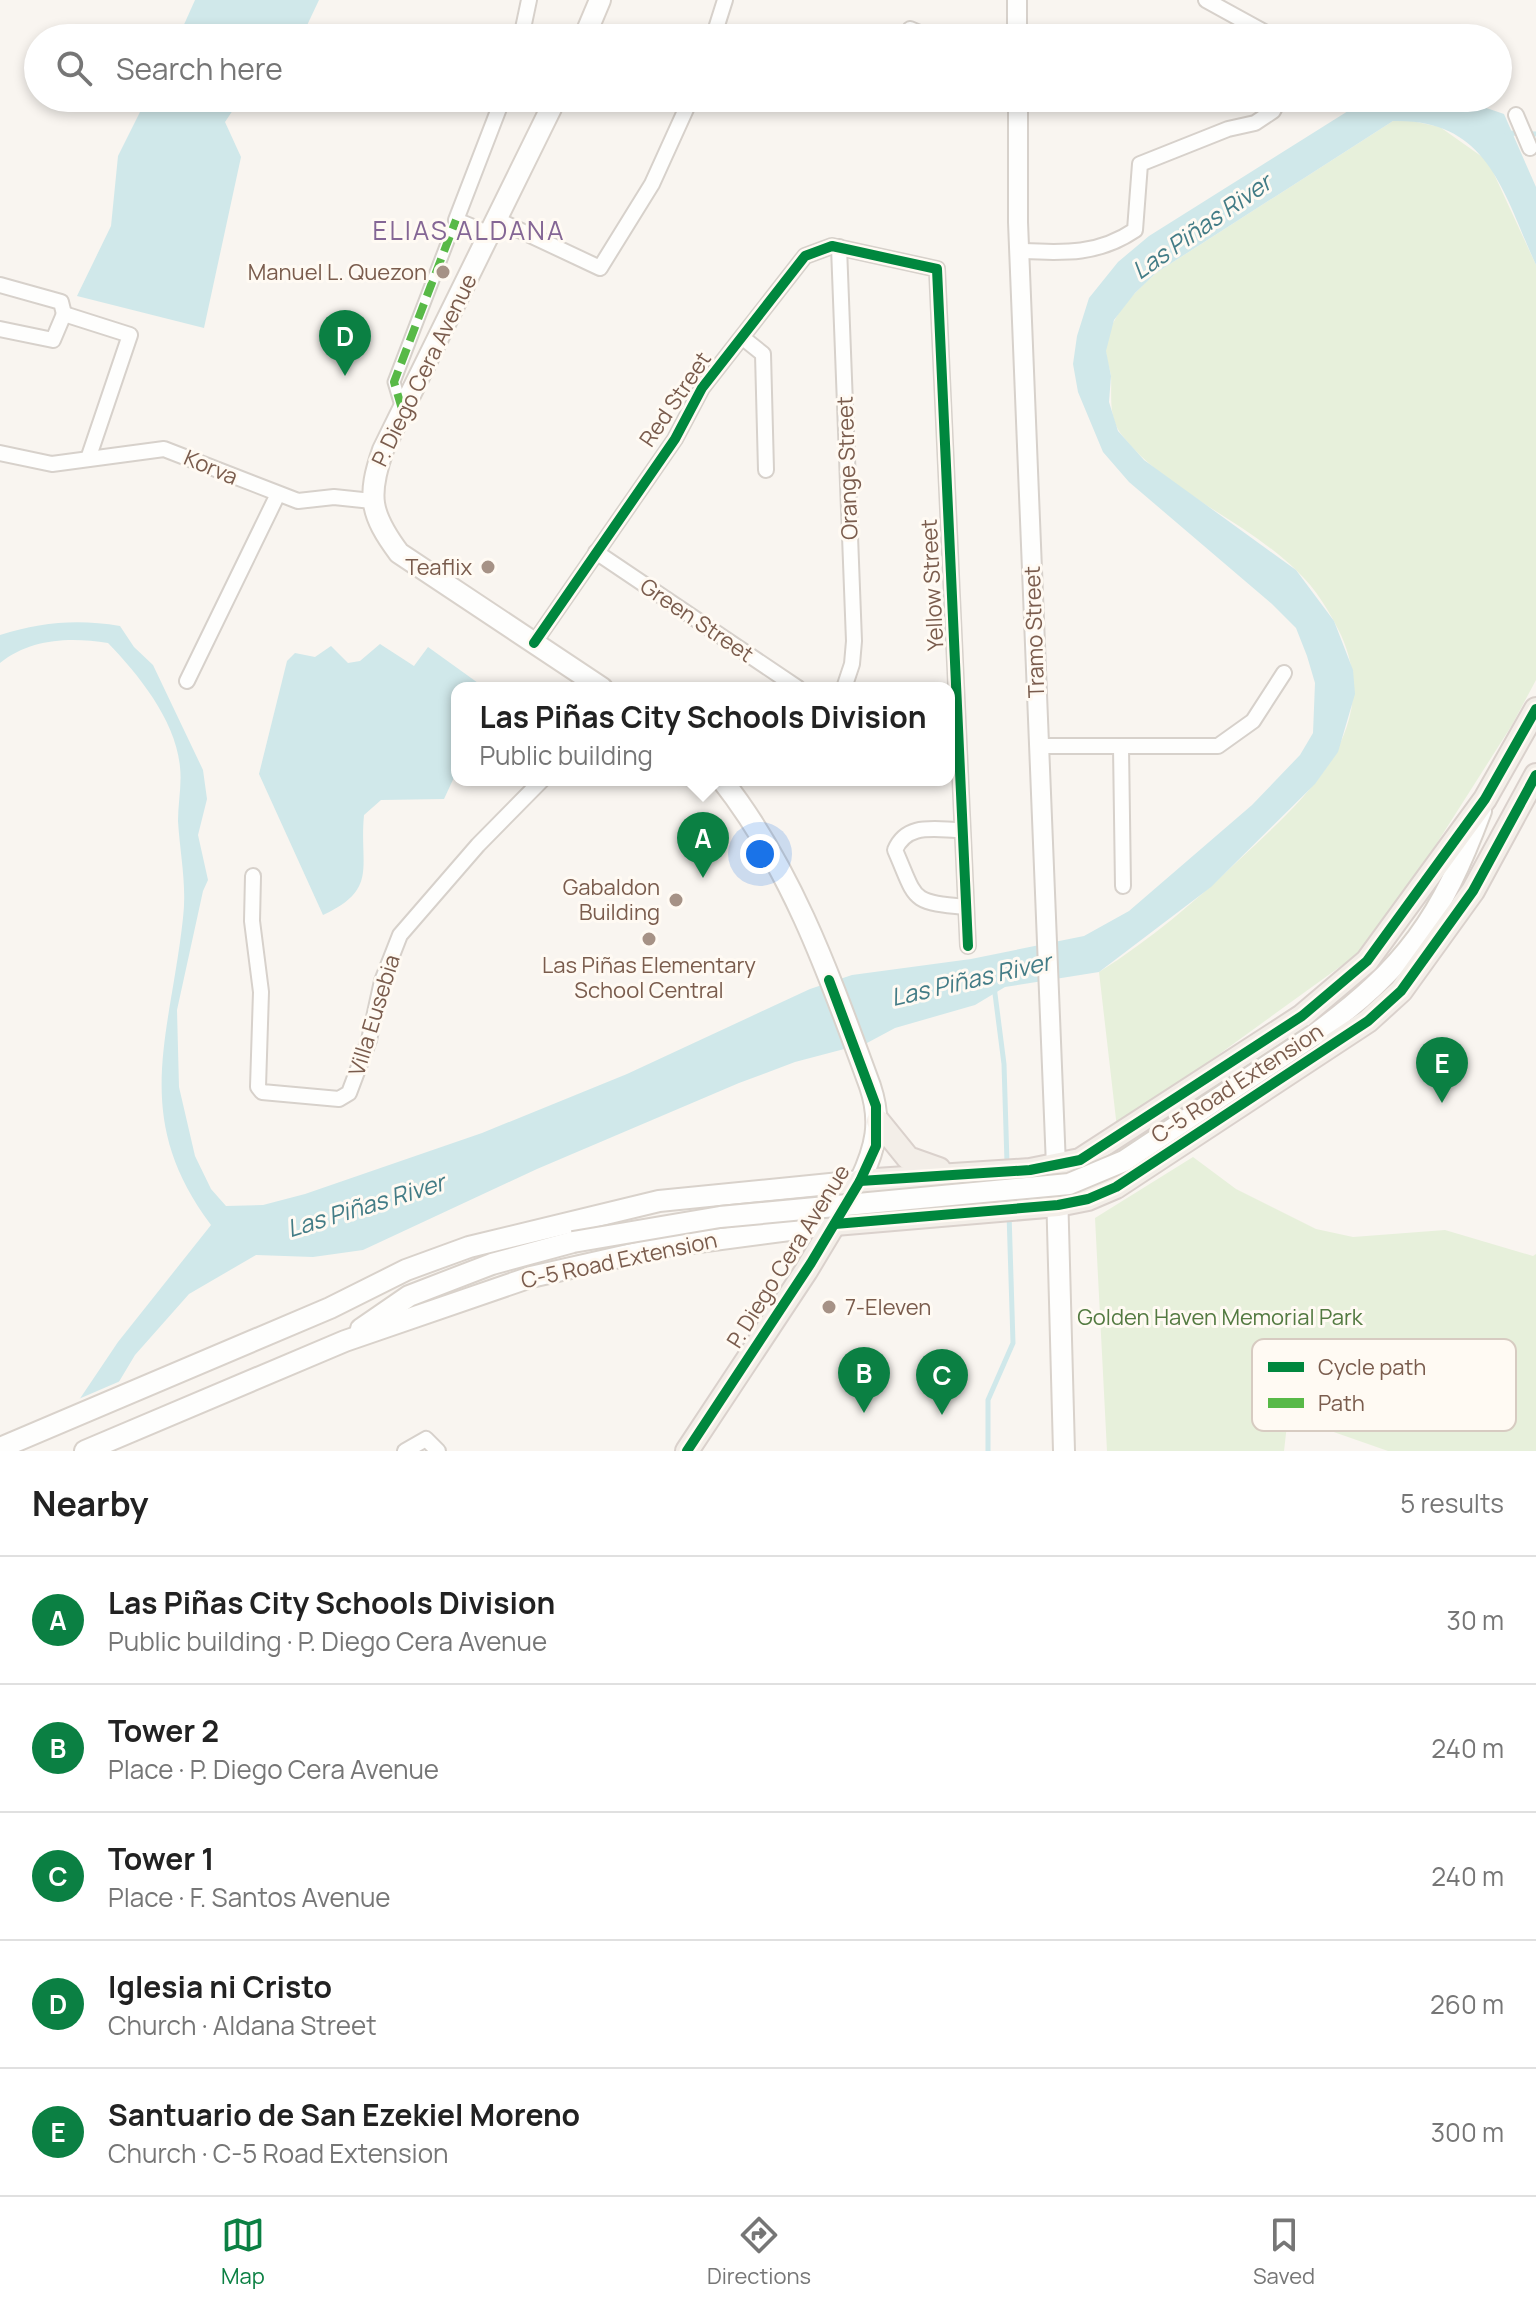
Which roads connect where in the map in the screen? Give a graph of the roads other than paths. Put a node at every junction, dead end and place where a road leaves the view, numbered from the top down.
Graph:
1 (529, 0) edge
2 (600, 0) edge
3 (725, 0) edge
4 (1017, 0) edge
5 (1206, 0) edge
6 (524, 24) edge
7 (590, 24) edge
8 (717, 24) edge
9 (1017, 24) edge
10 (1250, 24) edge
11 (498, 112) edge
12 (549, 112) edge
13 (685, 112) edge
14 (1018, 112) edge
15 (1272, 112) edge
16 (1516, 115) dead end
17 (1530, 148) dead end
18 (456, 220) junction
19 (494, 227) junction
20 (839, 247) junction
21 (1021, 251) junction
22 (0, 285) edge
23 (64, 314) junction
24 (0, 329) edge
25 (743, 338) junction
26 (402, 409) junction
27 (0, 453) edge
28 (88, 459) junction
29 (766, 470) dead end
30 (277, 496) junction
31 (372, 501) junction
32 (596, 552) junction
33 (534, 643) junction
34 (1284, 673) dead end
35 (187, 681) dead end
36 (593, 682) edge
37 (789, 682) edge
38 (846, 682) edge
39 (951, 682) edge
40 (1536, 709) edge
41 (1038, 746) junction
42 (1121, 747) junction
43 (955, 770) edge
44 (1536, 775) edge
45 (536, 786) edge
46 (726, 786) edge
47 (1485, 799) junction
48 (1509, 819) junction
49 (962, 830) junction
50 (253, 876) dead end
51 (1457, 876) junction
52 (1123, 886) dead end
53 (965, 907) junction
54 (968, 946) dead end
55 (878, 1121) junction
56 (1056, 1166) junction
57 (968, 1173) junction
58 (860, 1181) junction
59 (1058, 1205) junction
60 (835, 1224) junction
61 (409, 1296) junction
62 (330, 1308) junction
63 (345, 1341) junction
64 (94, 1447) edge
65 (0, 1448) edge
66 (405, 1451) edge
67 (438, 1451) edge
68 (687, 1451) edge
69 (1064, 1451) edge

1 - 6 street
2 - 7 main road
3 - 8 street
4 - 9 street
5 - 10 street
11 - 18 street
12 - 19 main road, P. Diego Cera Avenue
13 - 19 street
14 - 21 street, Tramo Street
15 - 21 street
16 - 17 street
18 - 19 street
18 - 26 street
19 - 26 main road, P. Diego Cera Avenue
20 - 25 street, Red Street
20 - 38 street, Orange Street
20 - 39 street, Yellow Street
21 - 41 street, Tramo Street
22 - 23 street
23 - 24 street
23 - 28 street
25 - 29 street
25 - 32 street, Red Street
26 - 31 main road, P. Diego Cera Avenue
27 - 28 street, Korva
28 - 30 street, Korva
30 - 31 street, Korva
30 - 35 street
31 - 33 main road
32 - 33 street, Red Street
32 - 37 street, Green Street
33 - 36 main road
34 - 42 street
40 - 47 main road, C-5 Road Extension
41 - 42 street
41 - 56 street, Tramo Street
42 - 52 street
43 - 49 street, Yellow Street
44 - 48 main road, C-5 Road Extension
45 - 50 street, Villa Eusebia
46 - 55 main road, P. Diego Cera Avenue
47 - 51 main road, C-5 Road Extension
47 - 56 main road, C-5 Road Extension
48 - 51 main road, C-5 Road Extension
48 - 59 main road, C-5 Road Extension
49 - 53 street, Yellow Street
49 - 53 street
51 - 61 main road, C-5 Road Extension, bridge
53 - 54 street, Yellow Street
55 - 57 main road
55 - 58 main road, P. Diego Cera Avenue
56 - 57 main road, C-5 Road Extension
56 - 59 main road
57 - 58 main road, C-5 Road Extension
58 - 60 main road, P. Diego Cera Avenue
58 - 62 main road, C-5 Road Extension
59 - 60 main road, C-5 Road Extension
59 - 69 main road
60 - 63 main road, C-5 Road Extension
60 - 68 main road, P. Diego Cera Avenue
61 - 62 main road, C-5 Road Extension
61 - 63 main road, C-5 Road Extension
62 - 65 main road, C-5 Road Extension
63 - 64 main road, C-5 Road Extension
66 - 67 street

